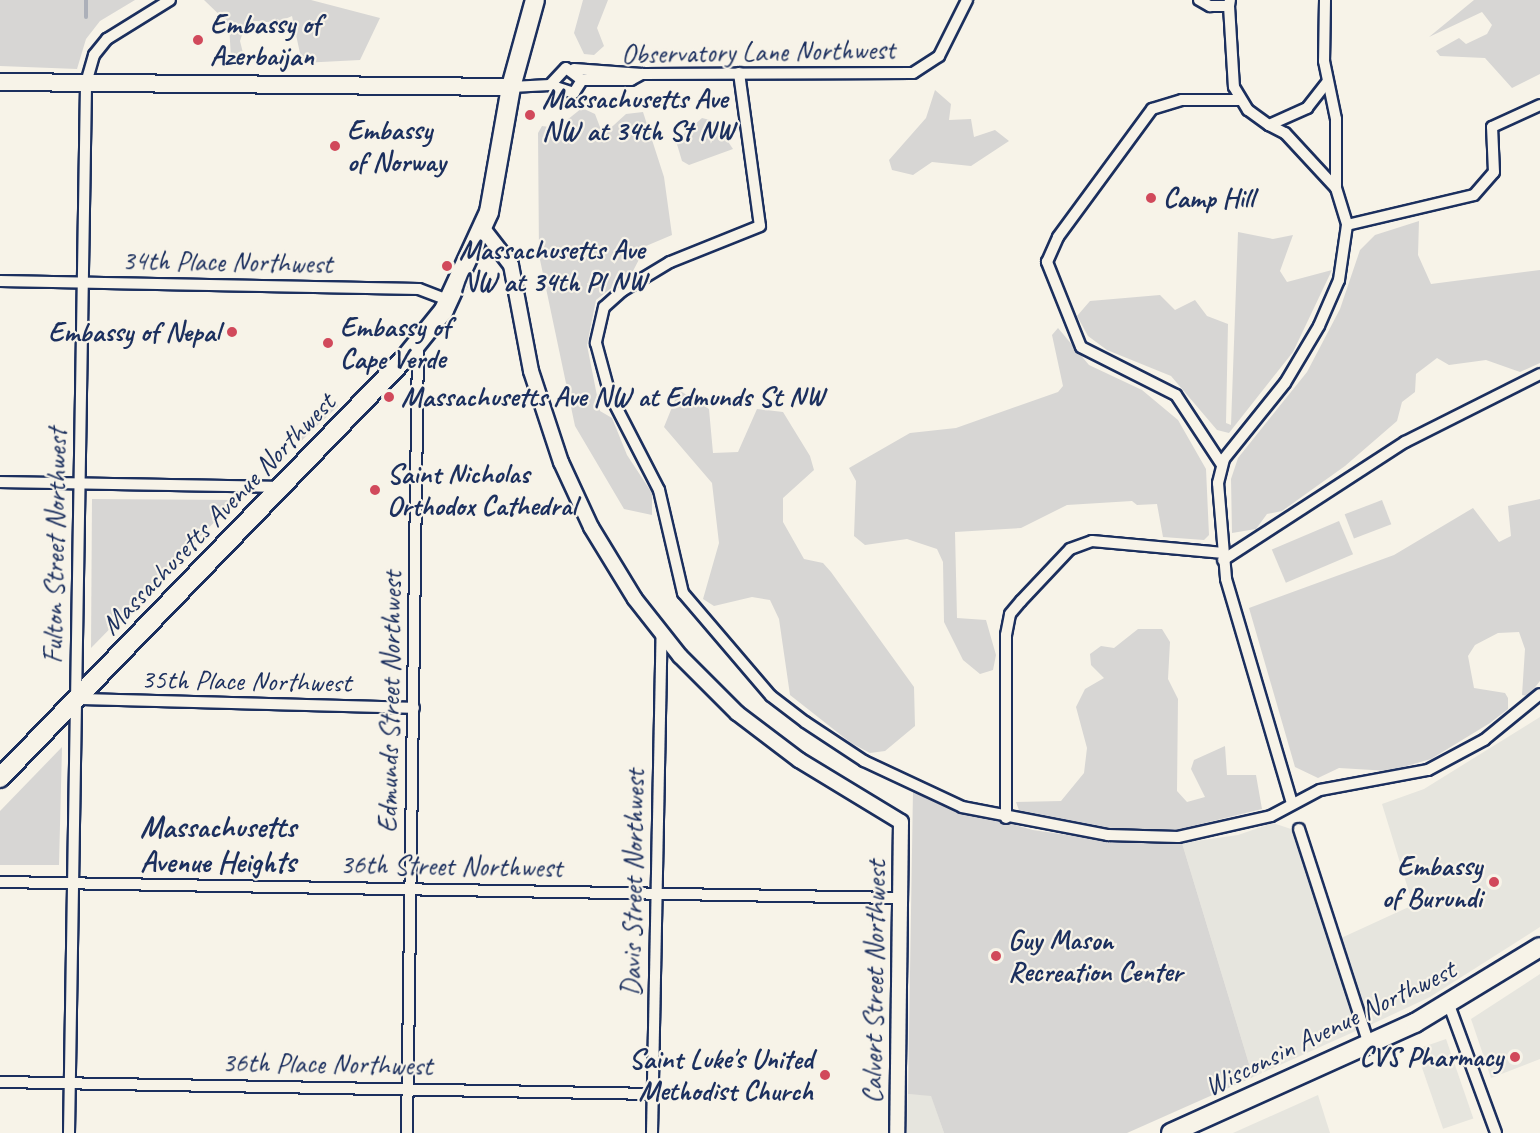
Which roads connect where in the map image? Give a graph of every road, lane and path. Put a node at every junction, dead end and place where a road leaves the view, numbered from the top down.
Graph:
1 (170, 0) edge
2 (535, 0) edge
3 (967, 0) edge
4 (1199, 0) edge
5 (1325, 0) edge
6 (1230, 3) edge
7 (574, 69) junction
8 (739, 73) junction
9 (642, 74) junction
10 (582, 80) junction
11 (0, 82) edge
12 (1327, 82) junction
13 (86, 83) junction
14 (550, 85) junction
15 (511, 87) junction
16 (1239, 100) junction
17 (1540, 105) edge
18 (1269, 125) junction
19 (1336, 188) junction
20 (1347, 225) junction
21 (484, 230) junction
22 (0, 281) edge
23 (83, 283) junction
24 (451, 301) junction
25 (418, 343) junction
26 (1540, 374) edge
27 (1222, 465) junction
28 (0, 482) edge
29 (80, 483) junction
30 (280, 487) junction
31 (1223, 557) junction
32 (662, 634) junction
33 (1540, 694) edge
34 (77, 699) junction
35 (414, 708) junction
36 (0, 778) edge
37 (1292, 803) junction
38 (1006, 818) junction
39 (1299, 829) dead end
40 (0, 882) edge
41 (74, 883) junction
42 (411, 890) junction
43 (657, 894) junction
44 (901, 898) junction
45 (1540, 947) edge
46 (1449, 1005) junction
47 (1369, 1044) junction
48 (0, 1082) edge
49 (70, 1083) junction
50 (408, 1089) junction
51 (652, 1094) junction
52 (69, 1133) edge
53 (407, 1133) edge
54 (652, 1133) edge
55 (897, 1133) edge
56 (1171, 1133) edge
57 (1496, 1133) edge

1 - 13 street, Fulton Street Northwest
2 - 15 main road, Massachusetts Avenue Northwest
3 - 8 street, Observatory Lane Northwest
4 - 6 street
5 - 12 street
6 - 16 street
7 - 9 street
7 - 10 street, Observatory Lane Northwest
7 - 14 street
8 - 9 street, Observatory Lane Northwest
8 - 38 street
9 - 10 street, Observatory Lane Northwest
10 - 14 street, Observatory Lane Northwest
11 - 13 main road
12 - 18 street
12 - 19 street
13 - 15 main road
13 - 23 street, Fulton Street Northwest
14 - 15 street, Observatory Lane Northwest
15 - 21 main road, Massachusetts Avenue Northwest
16 - 18 street
16 - 27 street
17 - 20 street
18 - 19 street
19 - 20 street
20 - 27 street
21 - 24 main road, Massachusetts Avenue Northwest
21 - 32 street
22 - 23 street, 34th Place Northwest
23 - 24 street, 34th Place Northwest
23 - 29 street, Fulton Street Northwest
24 - 25 main road, Massachusetts Avenue Northwest
25 - 30 main road, Massachusetts Avenue Northwest
25 - 35 street, Edmunds Street Northwest
26 - 31 street
27 - 31 street
28 - 29 street
29 - 30 street
29 - 34 street, Fulton Street Northwest
30 - 34 main road, Massachusetts Avenue Northwest
31 - 37 street
31 - 38 street
32 - 43 street, Davis Street Northwest
32 - 44 street, Calvert Street Northwest
33 - 37 street
34 - 35 street, 35th Place Northwest
34 - 36 main road, Massachusetts Avenue Northwest
34 - 41 street, Fulton Street Northwest
35 - 42 street, Edmunds Street Northwest
37 - 38 street
39 - 47 street
40 - 41 street, 36th Street Northwest
41 - 42 street, 36th Street Northwest
41 - 49 street, Fulton Street Northwest
42 - 43 street, 36th Street Northwest
42 - 50 street, Edmunds Street Northwest
43 - 44 street, 36th Street Northwest
43 - 51 street, Davis Street Northwest
44 - 55 street, Calvert Street Northwest
45 - 46 main road, Wisconsin Avenue Northwest
46 - 47 main road, Wisconsin Avenue Northwest
46 - 57 street
47 - 56 main road, Wisconsin Avenue Northwest
48 - 49 street, 36th Place Northwest
49 - 50 street, 36th Place Northwest
49 - 52 street, Fulton Street Northwest
50 - 51 street, 36th Place Northwest
50 - 53 street, Edmunds Street Northwest
51 - 54 street, Davis Street Northwest

